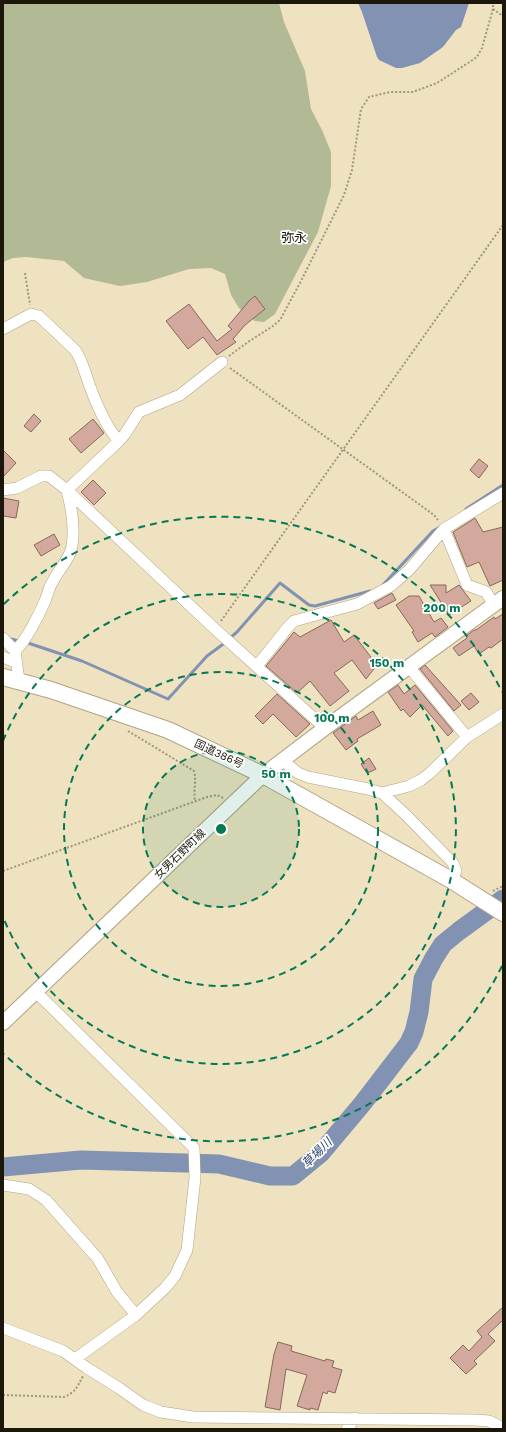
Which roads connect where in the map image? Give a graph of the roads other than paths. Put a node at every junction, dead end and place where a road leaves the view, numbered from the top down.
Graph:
1 (3, 329) edge
2 (222, 362) road end
3 (119, 442) junction
4 (3, 490) edge
5 (67, 490) junction
6 (503, 493) edge
7 (444, 530) junction
8 (498, 602) edge
9 (3, 638) edge
10 (15, 650) junction
11 (3, 657) edge
12 (17, 663) junction
13 (255, 665) junction
14 (408, 667) junction
15 (3, 677) edge
16 (19, 681) junction
17 (503, 714) edge
18 (325, 728) junction
19 (468, 737) junction
20 (282, 760) junction
21 (263, 775) junction
22 (382, 793) junction
23 (451, 880) junction
24 (503, 913) edge
25 (36, 992) junction
26 (3, 1023) edge
27 (3, 1185) edge
28 (136, 1315) junction
29 (3, 1328) edge
30 (75, 1359) junction
31 (355, 1418) junction
32 (503, 1428) edge
33 (347, 1429) edge

1 - 3 street
2 - 3 street
3 - 5 street
4 - 5 street
5 - 10 street
5 - 13 street
6 - 7 street
7 - 8 street
7 - 13 street
8 - 14 main road, 女男石野町線
9 - 10 street
10 - 12 street
11 - 12 street
12 - 16 street
13 - 18 street
14 - 18 main road, 女男石野町線
14 - 19 street
15 - 16 highway, 国道386号
16 - 21 highway, 国道386号
17 - 19 street
18 - 20 main road, 女男石野町線
19 - 22 street
20 - 21 main road, 女男石野町線
20 - 22 street
21 - 23 highway, 国道386号
21 - 25 main road, 女男石野町線
22 - 23 street
23 - 24 highway, 国道386号
25 - 26 main road, 女男石野町線
25 - 28 street
27 - 28 street
28 - 30 street
29 - 30 street
30 - 31 street
31 - 32 street
31 - 33 street

